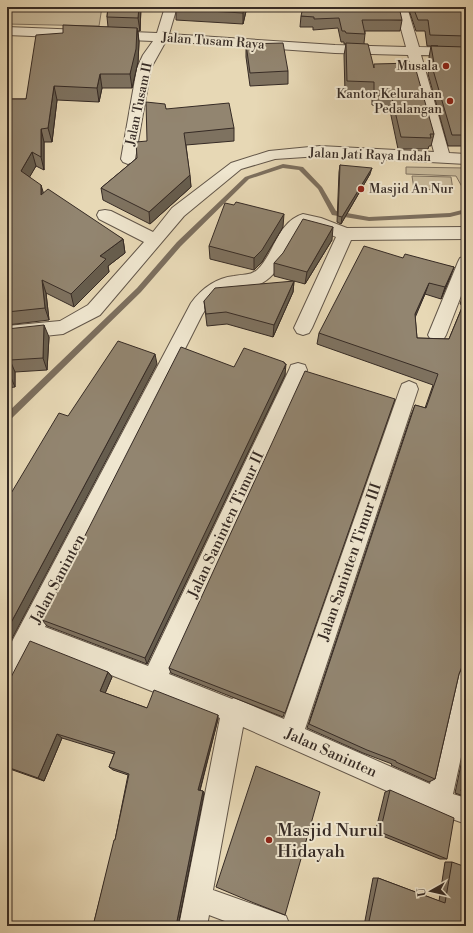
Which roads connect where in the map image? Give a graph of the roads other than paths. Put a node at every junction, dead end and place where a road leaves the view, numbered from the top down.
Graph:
1 (171, 7) edge
2 (401, 7) edge
3 (7, 31) edge
4 (162, 37) junction
5 (412, 50) junction
6 (466, 52) edge
7 (443, 158) junction
8 (128, 159) dead end
9 (466, 159) edge
10 (106, 215) dead end
11 (466, 233) edge
12 (345, 234) junction
13 (155, 240) junction
14 (466, 262) edge
15 (303, 328) dead end
16 (7, 333) edge
17 (437, 335) dead end
18 (298, 370) dead end
19 (409, 389) dead end
20 (30, 632) junction
21 (7, 675) edge
22 (466, 678) edge
23 (154, 680) junction
24 (234, 710) junction
25 (291, 735) junction
26 (439, 801) junction
27 (466, 811) edge
28 (199, 898) junction
29 (193, 926) edge
30 (276, 926) edge

1 - 4 street, Jalan Tusam II
2 - 5 street
3 - 4 street, Jalan Tusam Raya
4 - 5 street, Jalan Tusam Raya
4 - 8 street, Jalan Tusam II
5 - 6 street, Jalan Tusam Raya
5 - 7 street
7 - 9 street, Jalan Jati Raya Indah
7 - 13 street, Jalan Jati Raya Indah
10 - 13 street
11 - 12 street
12 - 15 street
12 - 20 street, Jalan Saninten
13 - 16 street, Jalan Jati Raya Indah
14 - 17 street
18 - 23 street, Jalan Saninten Timur II
19 - 25 street, Jalan Saninten Timur III
20 - 21 street
20 - 23 street, Jalan Saninten
22 - 26 street
23 - 24 street, Jalan Saninten
24 - 25 street, Jalan Saninten
24 - 28 street
25 - 26 street, Jalan Saninten
26 - 27 street, Jalan Saninten
28 - 29 street
28 - 30 street

